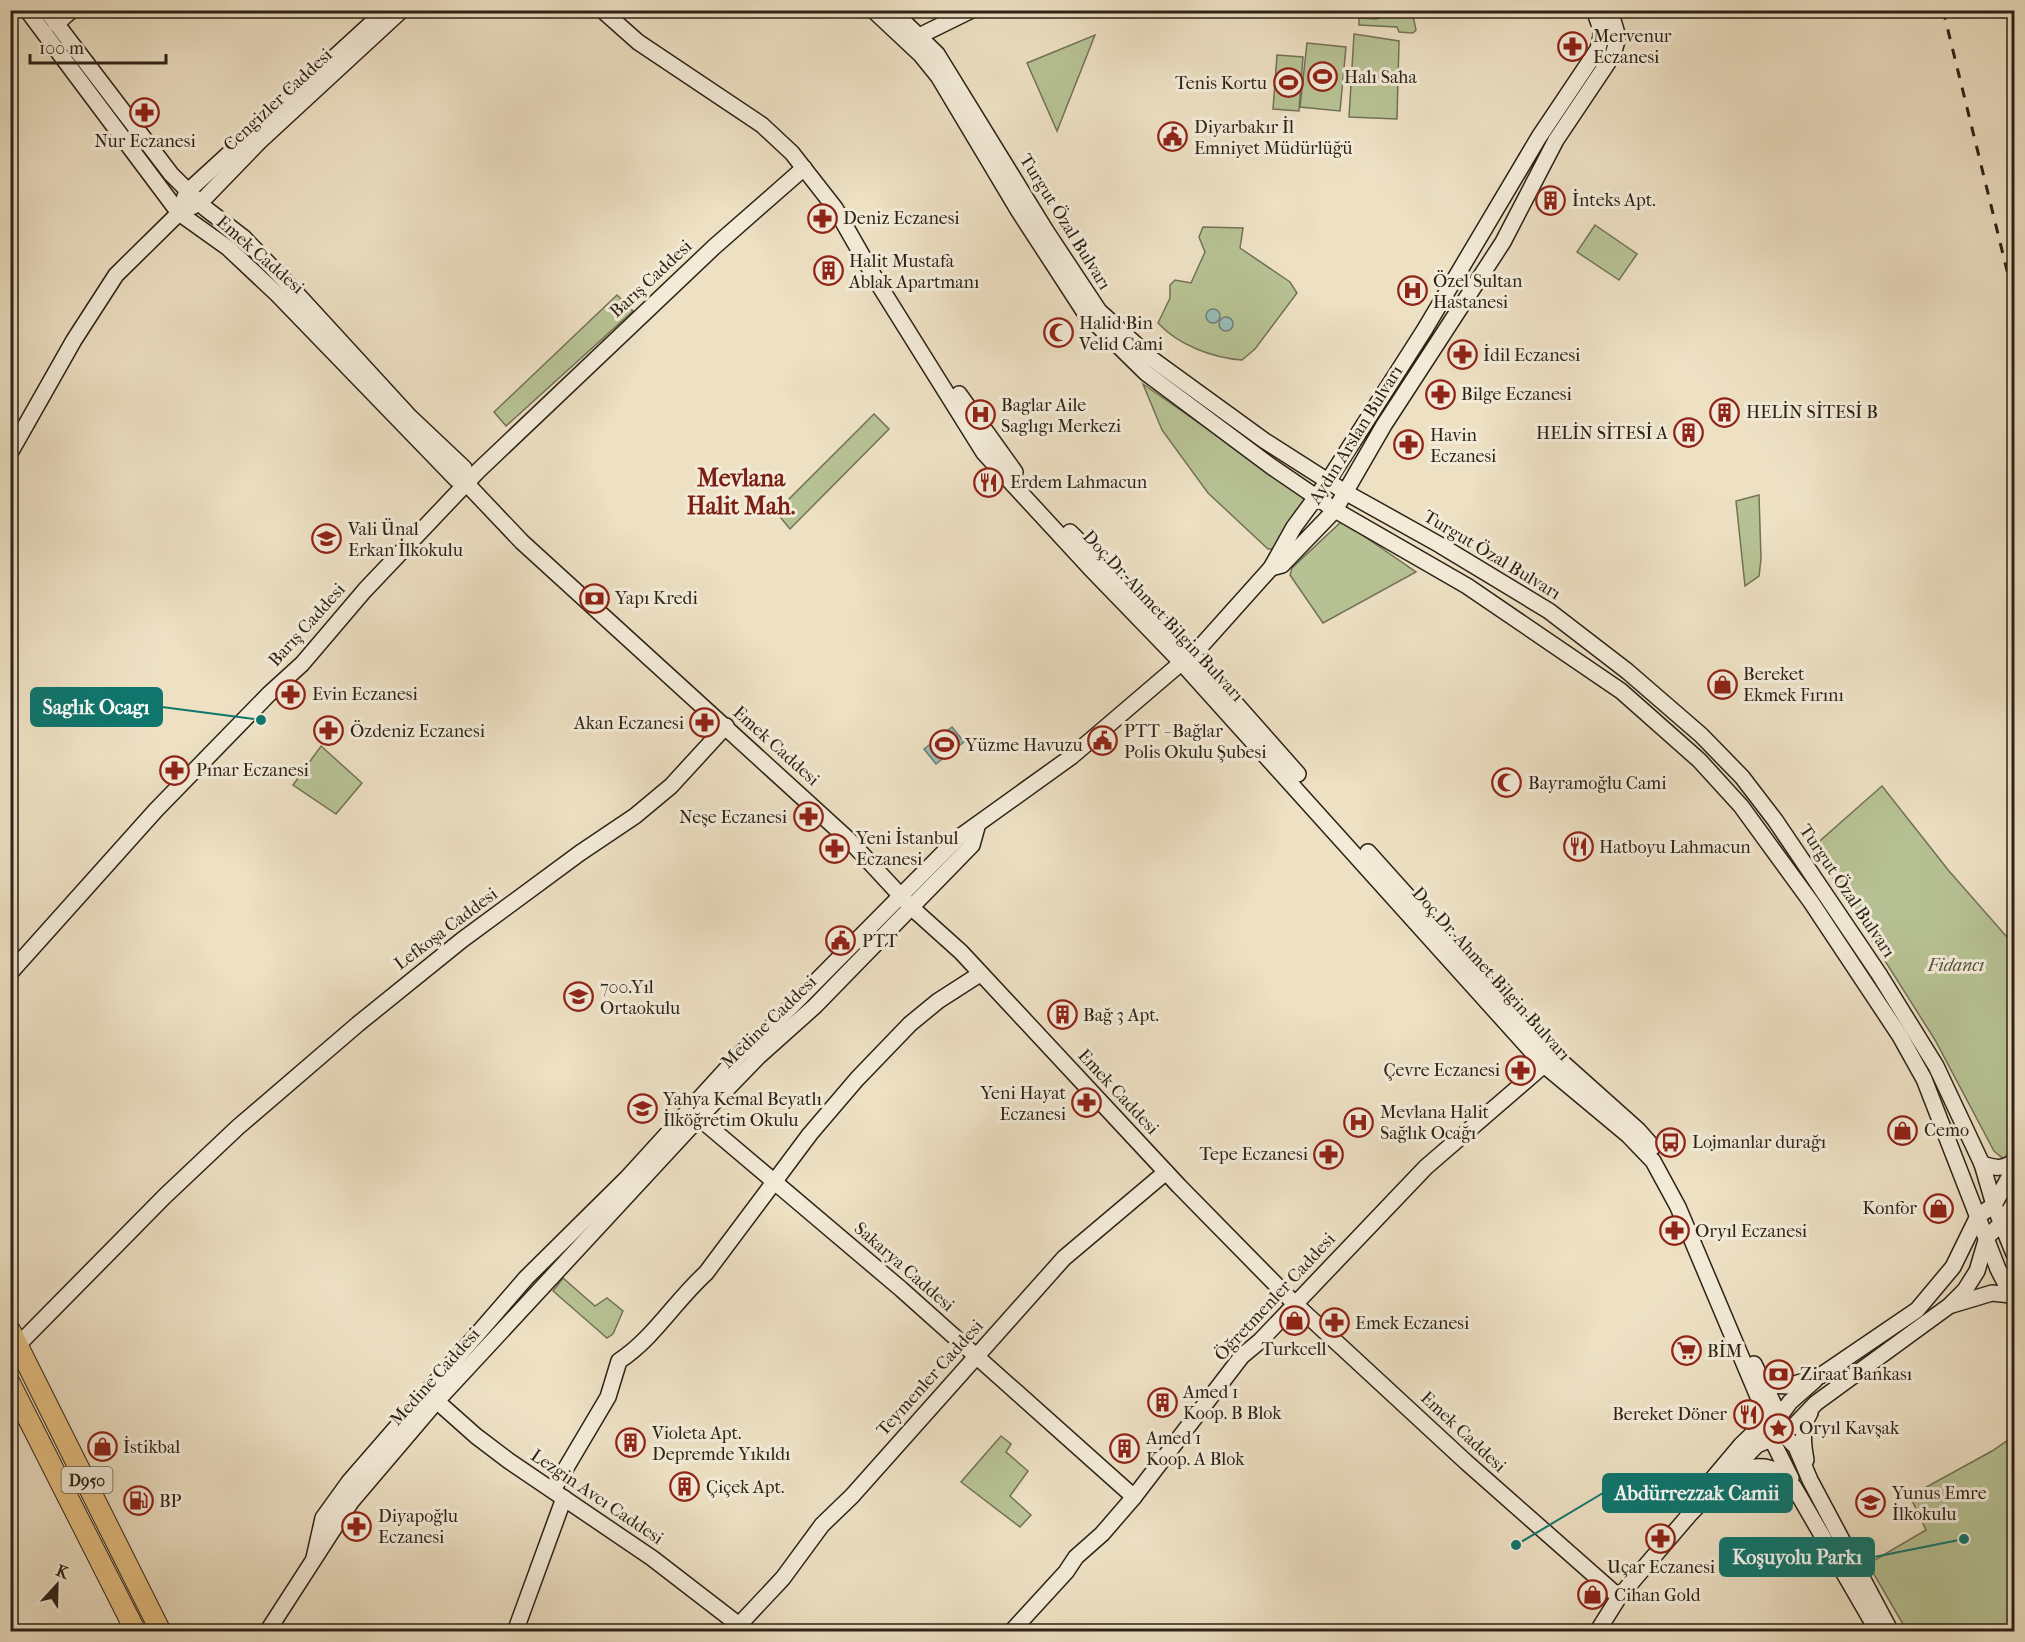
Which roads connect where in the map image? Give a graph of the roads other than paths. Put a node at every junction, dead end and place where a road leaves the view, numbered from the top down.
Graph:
1 (27, 10) edge
2 (46, 10) edge
3 (72, 10) edge
4 (386, 10) edge
5 (402, 10) edge
6 (602, 10) edge
7 (614, 10) edge
8 (873, 10) edge
9 (892, 10) edge
10 (972, 10) edge
11 (1594, 10) edge
12 (1610, 10) edge
13 (56, 24) junction
14 (919, 36) junction
15 (804, 168) junction
16 (187, 192) junction
17 (200, 203) junction
18 (179, 213) junction
19 (10, 453) edge
20 (1328, 481) junction
21 (466, 483) junction
22 (1345, 492) junction
23 (1317, 496) junction
24 (1335, 510) junction
25 (1271, 568) junction
26 (1186, 657) junction
27 (726, 726) junction
28 (907, 902) junction
29 (10, 972) edge
30 (980, 974) junction
31 (1544, 1065) junction
32 (699, 1118) junction
33 (2014, 1161) edge
34 (1982, 1164) junction
35 (2014, 1168) edge
36 (1166, 1172) junction
37 (775, 1182) junction
38 (2014, 1203) edge
39 (1994, 1204) junction
40 (1978, 1216) junction
41 (2002, 1223) junction
42 (1987, 1237) junction
43 (2014, 1254) edge
44 (2013, 1297) edge
45 (1294, 1303) junction
46 (1949, 1306) junction
47 (14, 1337) edge
48 (977, 1356) junction
49 (1820, 1376) junction
50 (10, 1383) edge
51 (1764, 1385) junction
52 (432, 1397) junction
53 (1816, 1403) junction
54 (1773, 1417) junction
55 (1791, 1433) junction
56 (1771, 1441) junction
57 (1736, 1469) junction
58 (1810, 1480) junction
59 (1794, 1486) junction
60 (558, 1494) junction
61 (1134, 1497) junction
62 (1690, 1514) junction
63 (1619, 1597) junction
64 (744, 1628) edge
65 (136, 1632) edge
66 (161, 1632) edge
67 (267, 1632) edge
68 (515, 1632) edge
69 (1011, 1632) edge
70 (1597, 1632) edge
71 (1878, 1632) edge
72 (1891, 1632) edge

1 - 18 street, Emek Caddesi
2 - 13 street, Emek Caddesi
3 - 13 street
4 - 16 street, Cengizler Caddesi
5 - 17 street, Cengizler Caddesi
6 - 15 street, Doç.Dr. Ahmet Bilgin Bulvarı
7 - 26 street, Doç.Dr. Ahmet Bilgin Bulvarı
8 - 23 street, Turgut Özal Bulvarı
9 - 14 street, Turgut Özal Bulvarı
10 - 14 street
11 - 20 street, Aydın Arslan Bulvarı
12 - 22 street, Aydın Arslan Bulvarı
13 - 16 street, Emek Caddesi
14 - 20 street, Turgut Özal Bulvarı
15 - 21 street, Barış Caddesi
15 - 26 street, Doç.Dr. Ahmet Bilgin Bulvarı
16 - 17 street, Emek Caddesi
16 - 18 street, Cengizler Caddesi
17 - 18 street, Cengizler Caddesi
17 - 21 street, Emek Caddesi
18 - 19 street, Cengizler Caddesi
18 - 21 street, Emek Caddesi
20 - 22 street, Turgut Özal Bulvarı
20 - 23 street, Aydın Arslan Bulvarı
21 - 27 street, Emek Caddesi
21 - 29 street, Barış Caddesi
22 - 24 street, Aydın Arslan Bulvarı
22 - 34 street, Turgut Özal Bulvarı
23 - 24 street, Turgut Özal Bulvarı
23 - 25 street, Aydın Arslan Bulvarı
24 - 25 street, Aydın Arslan Bulvarı
24 - 40 street, Turgut Özal Bulvarı
25 - 26 street
26 - 28 street
26 - 31 street, Doç.Dr. Ahmet Bilgin Bulvarı
26 - 51 street, Doç.Dr. Ahmet Bilgin Bulvarı
27 - 28 street, Emek Caddesi
27 - 47 street, Lefkoşa Caddesi
28 - 30 street, Emek Caddesi
28 - 32 street, Medine Caddesi
28 - 52 street
30 - 36 street, Emek Caddesi
30 - 37 street
31 - 45 street, Öğretmenler Caddesi
31 - 54 street, Doç.Dr. Ahmet Bilgin Bulvarı
32 - 37 street, Sakarya Caddesi
32 - 52 street, Medine Caddesi
33 - 34 street
34 - 39 street, Turgut Özal Bulvarı
35 - 39 street
36 - 45 street, Emek Caddesi
36 - 48 street, Teymenler Caddesi
37 - 48 street, Sakarya Caddesi
37 - 60 street
38 - 41 street
39 - 40 street
39 - 41 street, Turgut Özal Bulvarı
40 - 42 street, Turgut Özal Bulvarı
40 - 49 street
41 - 42 street
41 - 43 street
42 - 44 street
42 - 46 street
44 - 46 street
45 - 61 street, Öğretmenler Caddesi
45 - 63 street, Emek Caddesi
46 - 53 street
47 - 66 highway, D950
48 - 61 street, Sakarya Caddesi
48 - 64 street, Teymenler Caddesi
49 - 51 street
49 - 54 street
50 - 65 highway, D950
51 - 54 street, Doç.Dr. Ahmet Bilgin Bulvarı
52 - 60 street, Lezgin Avcı Caddesi
52 - 67 street
53 - 55 street
53 - 58 street
54 - 55 street
54 - 56 street
54 - 62 street
55 - 56 street
55 - 58 street
56 - 57 street
56 - 59 street
57 - 59 street
57 - 62 street
58 - 72 street
59 - 71 street
60 - 64 street, Lezgin Avcı Caddesi
60 - 68 street
61 - 69 street, Öğretmenler Caddesi
62 - 63 street
63 - 70 street

